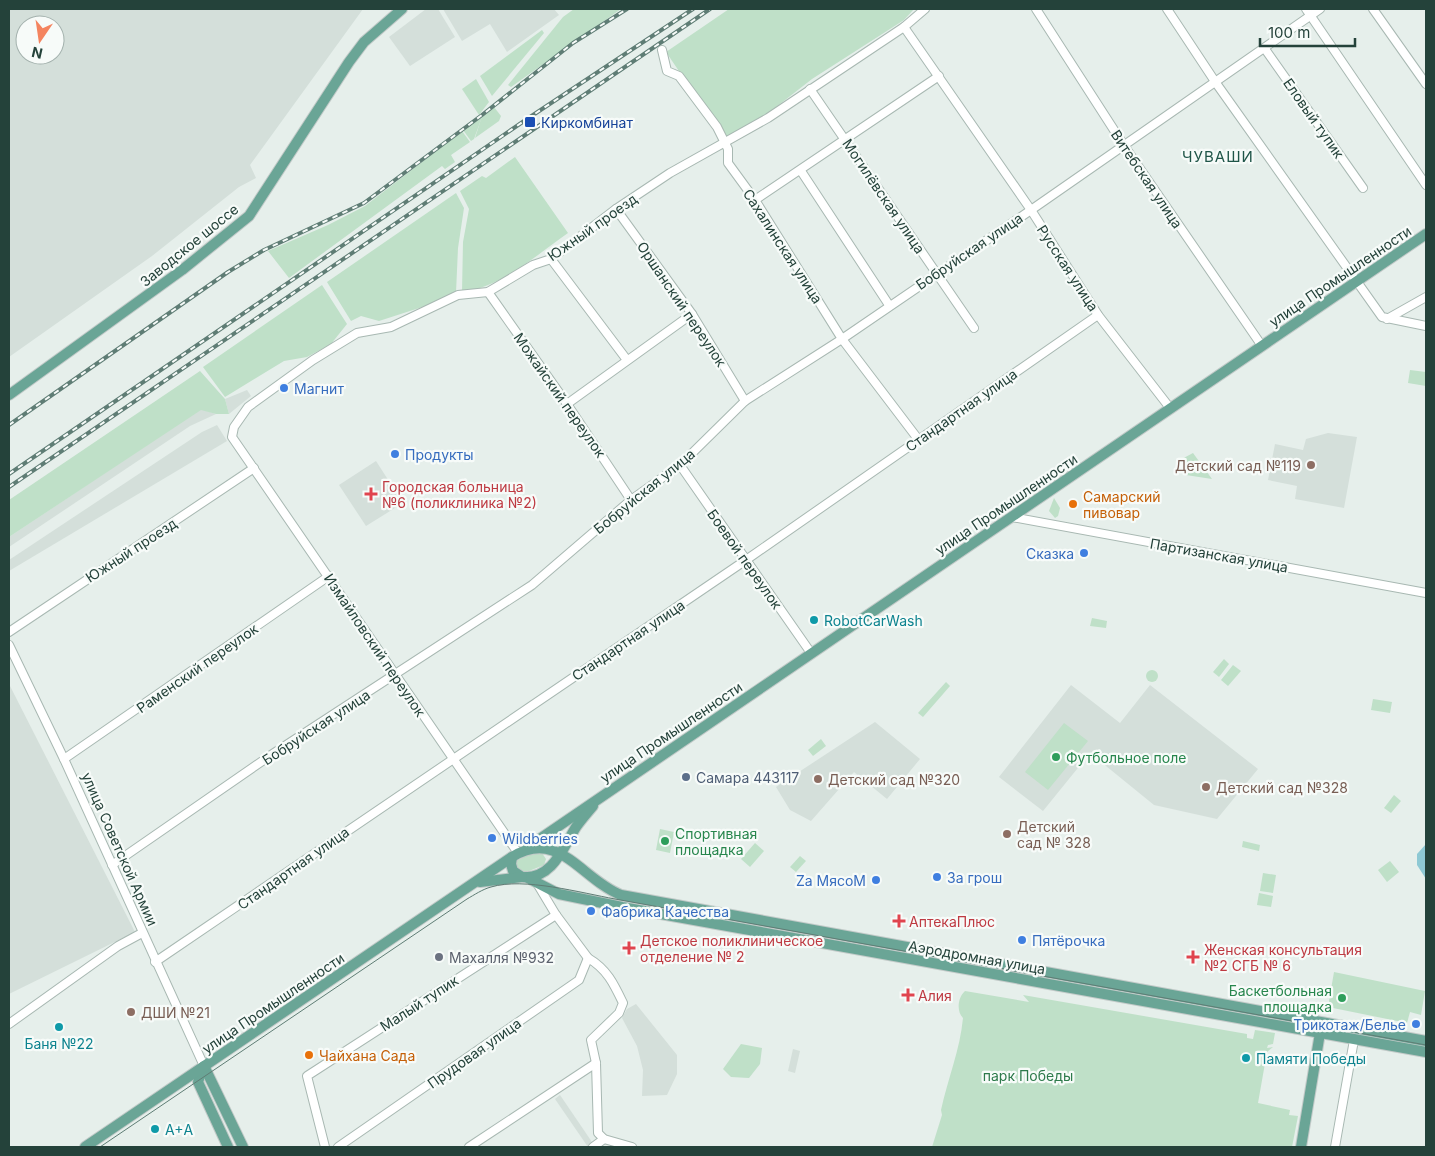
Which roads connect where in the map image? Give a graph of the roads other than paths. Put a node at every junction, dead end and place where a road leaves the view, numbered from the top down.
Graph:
1 (402, 9) edge
2 (925, 9) edge
3 (1036, 9) edge
4 (1168, 9) edge
5 (1320, 9) edge
6 (1373, 9) edge
7 (1308, 12) edge
8 (904, 26) junction
9 (1265, 49) junction
10 (662, 50) dead end
11 (939, 76) junction
12 (1216, 83) junction
13 (1426, 84) edge
14 (810, 89) junction
15 (845, 139) junction
16 (724, 141) junction
17 (1123, 144) junction
18 (801, 171) junction
19 (1426, 185) edge
20 (1363, 188) dead end
21 (755, 200) junction
22 (616, 209) junction
23 (1031, 210) junction
24 (1426, 234) edge
25 (551, 259) junction
26 (936, 274) junction
27 (1356, 282) junction
28 (488, 292) junction
29 (1426, 297) edge
30 (889, 305) junction
31 (692, 314) junction
32 (1098, 315) junction
33 (1386, 319) junction
34 (1426, 326) edge
35 (974, 328) dead end
36 (842, 339) junction
37 (1262, 346) junction
38 (627, 360) junction
39 (9, 395) edge
40 (745, 401) junction
41 (567, 404) junction
42 (1170, 408) junction
43 (232, 437) joint
44 (918, 439) junction
45 (680, 465) junction
46 (254, 468) junction
47 (631, 500) junction
48 (1012, 517) junction
49 (746, 560) junction
50 (329, 576) junction
51 (1426, 593) edge
52 (9, 632) edge
53 (9, 645) edge
54 (811, 653) junction
55 (395, 675) junction
56 (64, 759) junction
57 (451, 759) junction
58 (601, 797) junction
59 (522, 851) junction
60 (561, 854) junction
61 (112, 865) junction
62 (547, 869) junction
63 (524, 877) junction
64 (477, 883) junction
65 (538, 885) junction
66 (556, 915) junction
67 (142, 933) junction
68 (588, 958) junction
69 (155, 962) junction
70 (9, 1024) edge
71 (1320, 1034) junction
72 (1354, 1040) junction
73 (1426, 1041) edge
74 (1426, 1052) edge
75 (596, 1063) junction
76 (204, 1066) junction
77 (179, 1082) junction
78 (202, 1088) junction
79 (604, 1139) junction
80 (84, 1147) edge
81 (228, 1147) edge
82 (243, 1147) edge
83 (324, 1147) edge
84 (338, 1147) edge
85 (469, 1147) edge
86 (593, 1147) edge
87 (632, 1147) edge
88 (1301, 1147) edge
89 (1335, 1147) edge

1 - 39 main road, Заводское шоссе
2 - 8 street, Южный проезд
3 - 17 street, Витебская улица
4 - 12 street
5 - 7 street, Бобруйская улица
6 - 13 street
7 - 9 street, Бобруйская улица
7 - 19 street
8 - 11 street, Русская улица
8 - 14 street, Южный проезд
9 - 12 street, Бобруйская улица
9 - 20 street, Еловый тупик
10 - 16 street, Сахалинская улица
11 - 15 street
11 - 23 street, Русская улица
12 - 17 street, Бобруйская улица
12 - 27 street
14 - 15 street, Могилёвская улица
14 - 16 street, Южный проезд
15 - 18 street
15 - 26 street, Могилёвская улица
16 - 21 street, Сахалинская улица
16 - 22 street, Южный проезд
17 - 23 street, Бобруйская улица
17 - 37 street, Витебская улица
18 - 21 street
18 - 30 street
21 - 36 street, Сахалинская улица
22 - 25 street, Южный проезд
22 - 31 street, Оршанский переулок
23 - 26 street, Бобруйская улица
23 - 32 street, Русская улица
24 - 27 main road, улица Промышленности
25 - 28 street, Южный проезд
25 - 38 street
26 - 30 street, Бобруйская улица
26 - 35 street, Могилёвская улица
27 - 33 street
27 - 37 main road, улица Промышленности
28 - 41 street, Можайский переулок
28 - 43 street, Южный проезд
29 - 33 street
30 - 36 street, Бобруйская улица
31 - 38 street
31 - 40 street, Оршанский переулок
32 - 42 street, Русская улица
32 - 44 street, Стандартная улица
33 - 34 street
36 - 40 street, Бобруйская улица
36 - 44 street, Сахалинская улица
37 - 42 main road, улица Промышленности
38 - 41 street
40 - 45 street, Бобруйская улица
41 - 47 street, Можайский переулок
42 - 48 main road, улица Промышленности
43 - 46 street, Измайловский переулок
44 - 49 street, Стандартная улица
45 - 47 street, Бобруйская улица
45 - 49 street, Боевой переулок
46 - 50 street, Измайловский переулок
46 - 52 street, Южный проезд
47 - 55 street, Бобруйская улица
48 - 51 street, Партизанская улица
48 - 54 main road, улица Промышленности
49 - 54 street, Боевой переулок
49 - 57 street, Стандартная улица
50 - 55 street, Измайловский переулок
50 - 56 street, Раменский переулок
53 - 56 street, улица Советской Армии
54 - 58 main road, улица Промышленности
55 - 57 street, Измайловский переулок
55 - 61 street, Бобруйская улица
56 - 61 street, улица Советской Армии
57 - 59 street, Измайловский переулок
57 - 69 street, Стандартная улица
58 - 59 main road, улица Промышленности
58 - 60 main road, улица Промышленности
59 - 60 main road
59 - 62 main road
59 - 63 main road
59 - 64 main road, улица Промышленности
60 - 62 main road, улица Промышленности
60 - 73 main road, Аэродромная улица
61 - 67 street, улица Советской Армии
62 - 63 main road, улица Промышленности
63 - 64 main road, улица Промышленности
63 - 65 main road, Аэродромная улица
64 - 76 main road, улица Промышленности
65 - 66 street
65 - 71 main road, Аэродромная улица
66 - 68 street
66 - 83 street, Малый тупик
67 - 69 street, улица Советской Армии
67 - 70 street
68 - 75 street
68 - 84 street, Прудовая улица
69 - 76 street, улица Советской Армии
71 - 72 main road, Аэродромная улица
71 - 88 main road
72 - 74 main road, Аэродромная улица
72 - 89 street
75 - 79 street
75 - 85 street
76 - 77 main road, улица Промышленности
76 - 78 main road
76 - 82 main road, улица Советской Армии
77 - 78 main road
77 - 80 main road, улица Промышленности
78 - 81 main road
79 - 86 street
79 - 87 street

